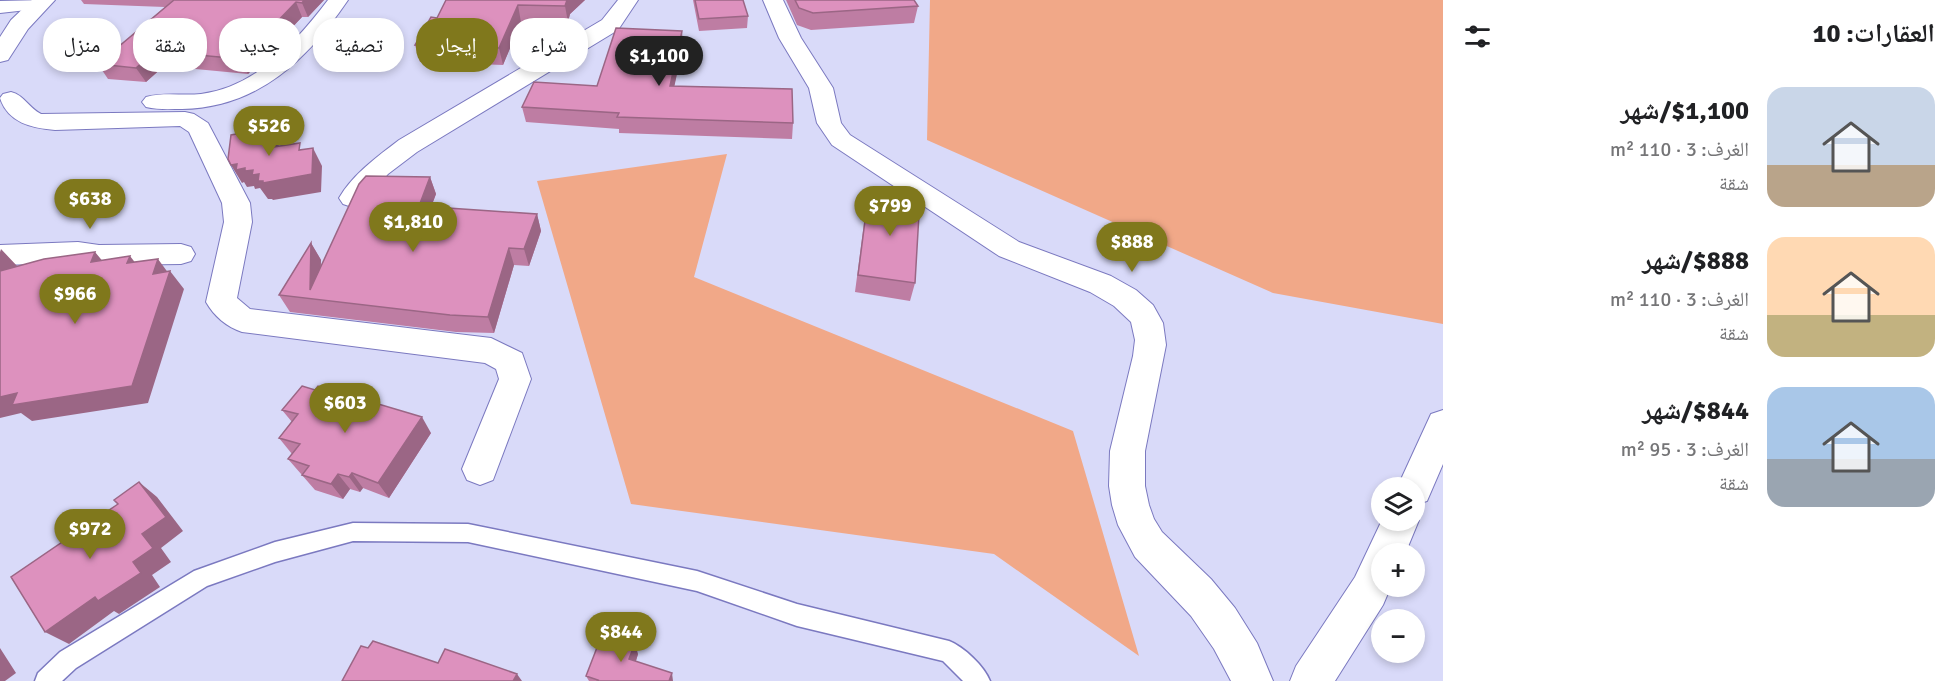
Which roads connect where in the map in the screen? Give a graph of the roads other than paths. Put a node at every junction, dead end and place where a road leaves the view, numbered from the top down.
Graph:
1 (338, 0) edge
2 (628, 0) edge
3 (773, 0) edge
4 (41, 2) edge
5 (0, 7) edge
6 (0, 55) edge
7 (5, 99) edge
8 (352, 198) edge
9 (181, 254) dead end
10 (0, 255) edge
11 (1443, 424) edge
12 (480, 469) dead end
13 (1419, 477) edge
14 (1371, 587) edge
15 (46, 681) edge
16 (979, 681) edge
17 (1252, 681) edge
18 (1311, 681) edge

1 - 7 street
2 - 8 street
3 - 17 street
4 - 5 street
4 - 6 street
7 - 12 street
9 - 10 street
11 - 13 street
14 - 18 street
15 - 16 lane

